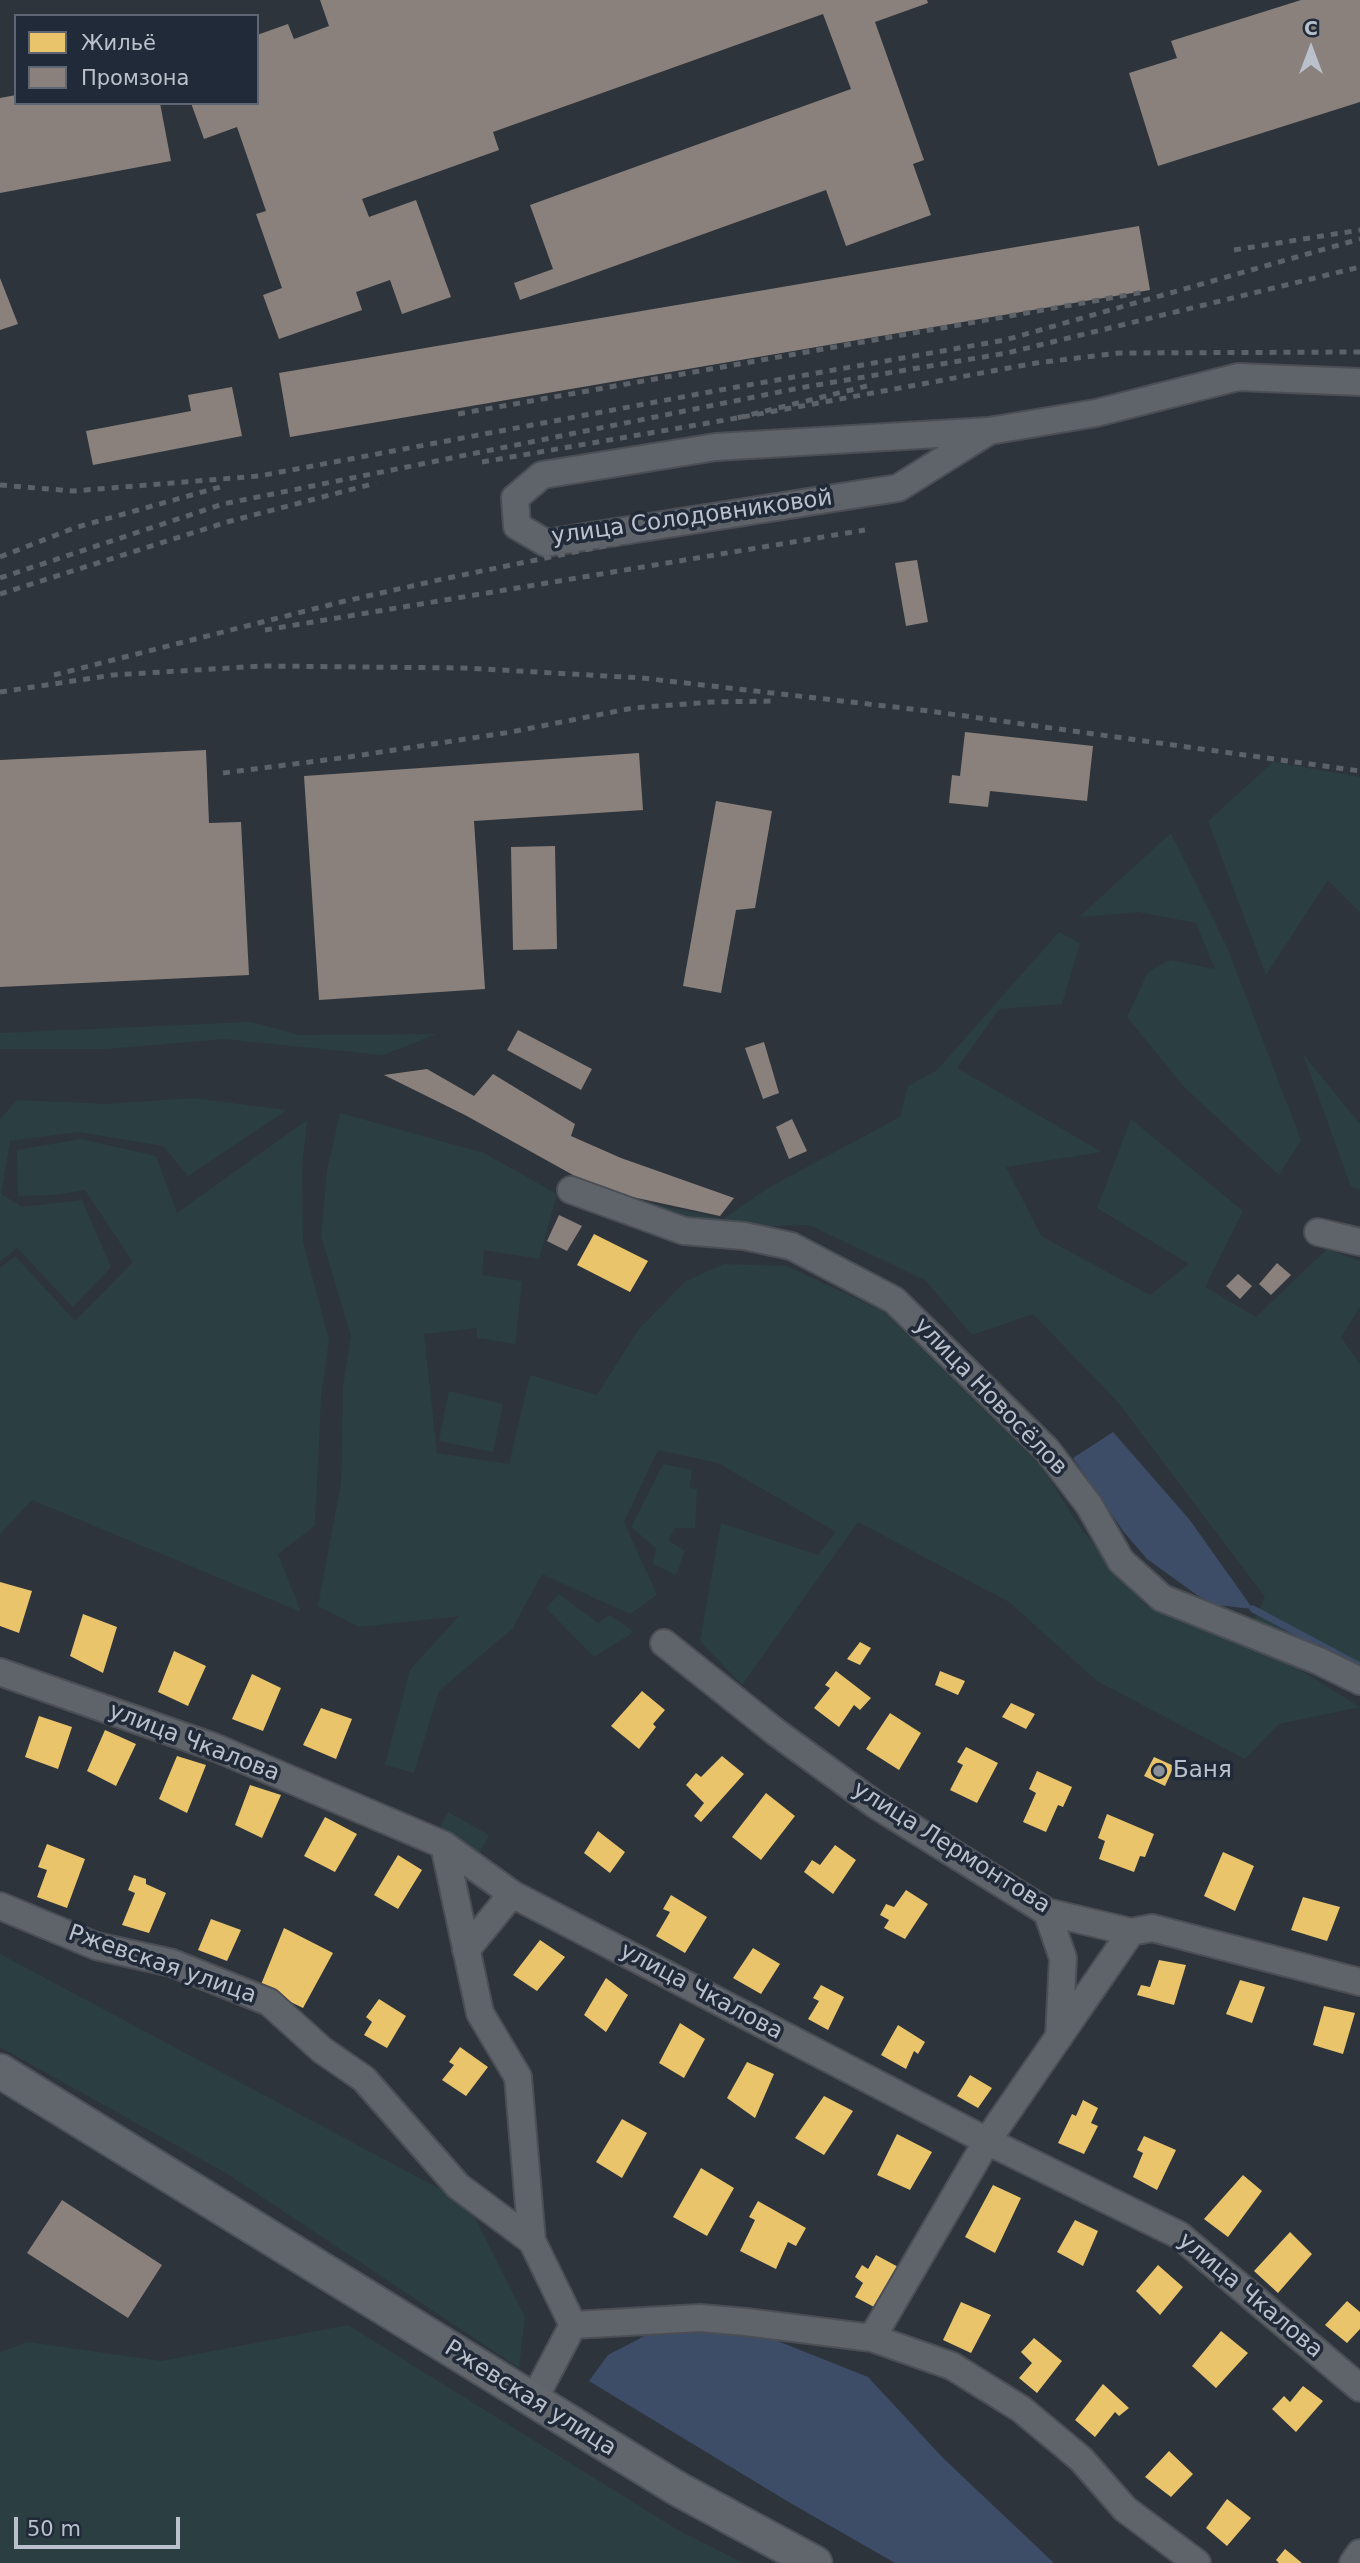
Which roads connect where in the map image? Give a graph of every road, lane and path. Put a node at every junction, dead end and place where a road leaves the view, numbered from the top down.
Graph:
1 (1360, 382) edge
2 (989, 431) junction
3 (571, 1190) dead end
4 (1318, 1231) dead end
5 (1360, 1242) edge
6 (664, 1643) dead end
7 (0, 1672) edge
8 (1360, 1681) edge
9 (444, 1845) junction
10 (512, 1894) junction
11 (0, 1906) edge
12 (1047, 1912) junction
13 (1131, 1932) junction
14 (466, 1950) junction
15 (1360, 1982) edge
16 (1059, 2037) junction
17 (0, 2071) edge
18 (986, 2141) junction
19 (532, 2241) junction
20 (573, 2325) junction
21 (872, 2338) junction
22 (1360, 2389) edge
23 (533, 2401) junction
24 (1360, 2553) edge
25 (815, 2563) edge
26 (1197, 2563) edge
27 (1353, 2563) edge

1 - 2 street, улица Солодовниковой
2 - 2 street, улица Солодовниковой
3 - 8 street, улица Новосёлов
4 - 5 street
6 - 12 street, улица Лермонтова
7 - 9 street, улица Чкалова
9 - 10 street, улица Чкалова
9 - 14 street
10 - 14 street
10 - 18 street, улица Чкалова
11 - 19 street, Ржевская улица
12 - 13 street, улица Лермонтова
12 - 16 street
13 - 15 street, улица Лермонтова
13 - 16 street
14 - 19 street
16 - 18 street
17 - 23 main road, Ржевская улица
18 - 21 street
18 - 22 street, улица Чкалова
19 - 20 street, Ржевская улица
20 - 21 street
20 - 23 street
21 - 26 street
23 - 25 main road, Ржевская улица
24 - 27 street

